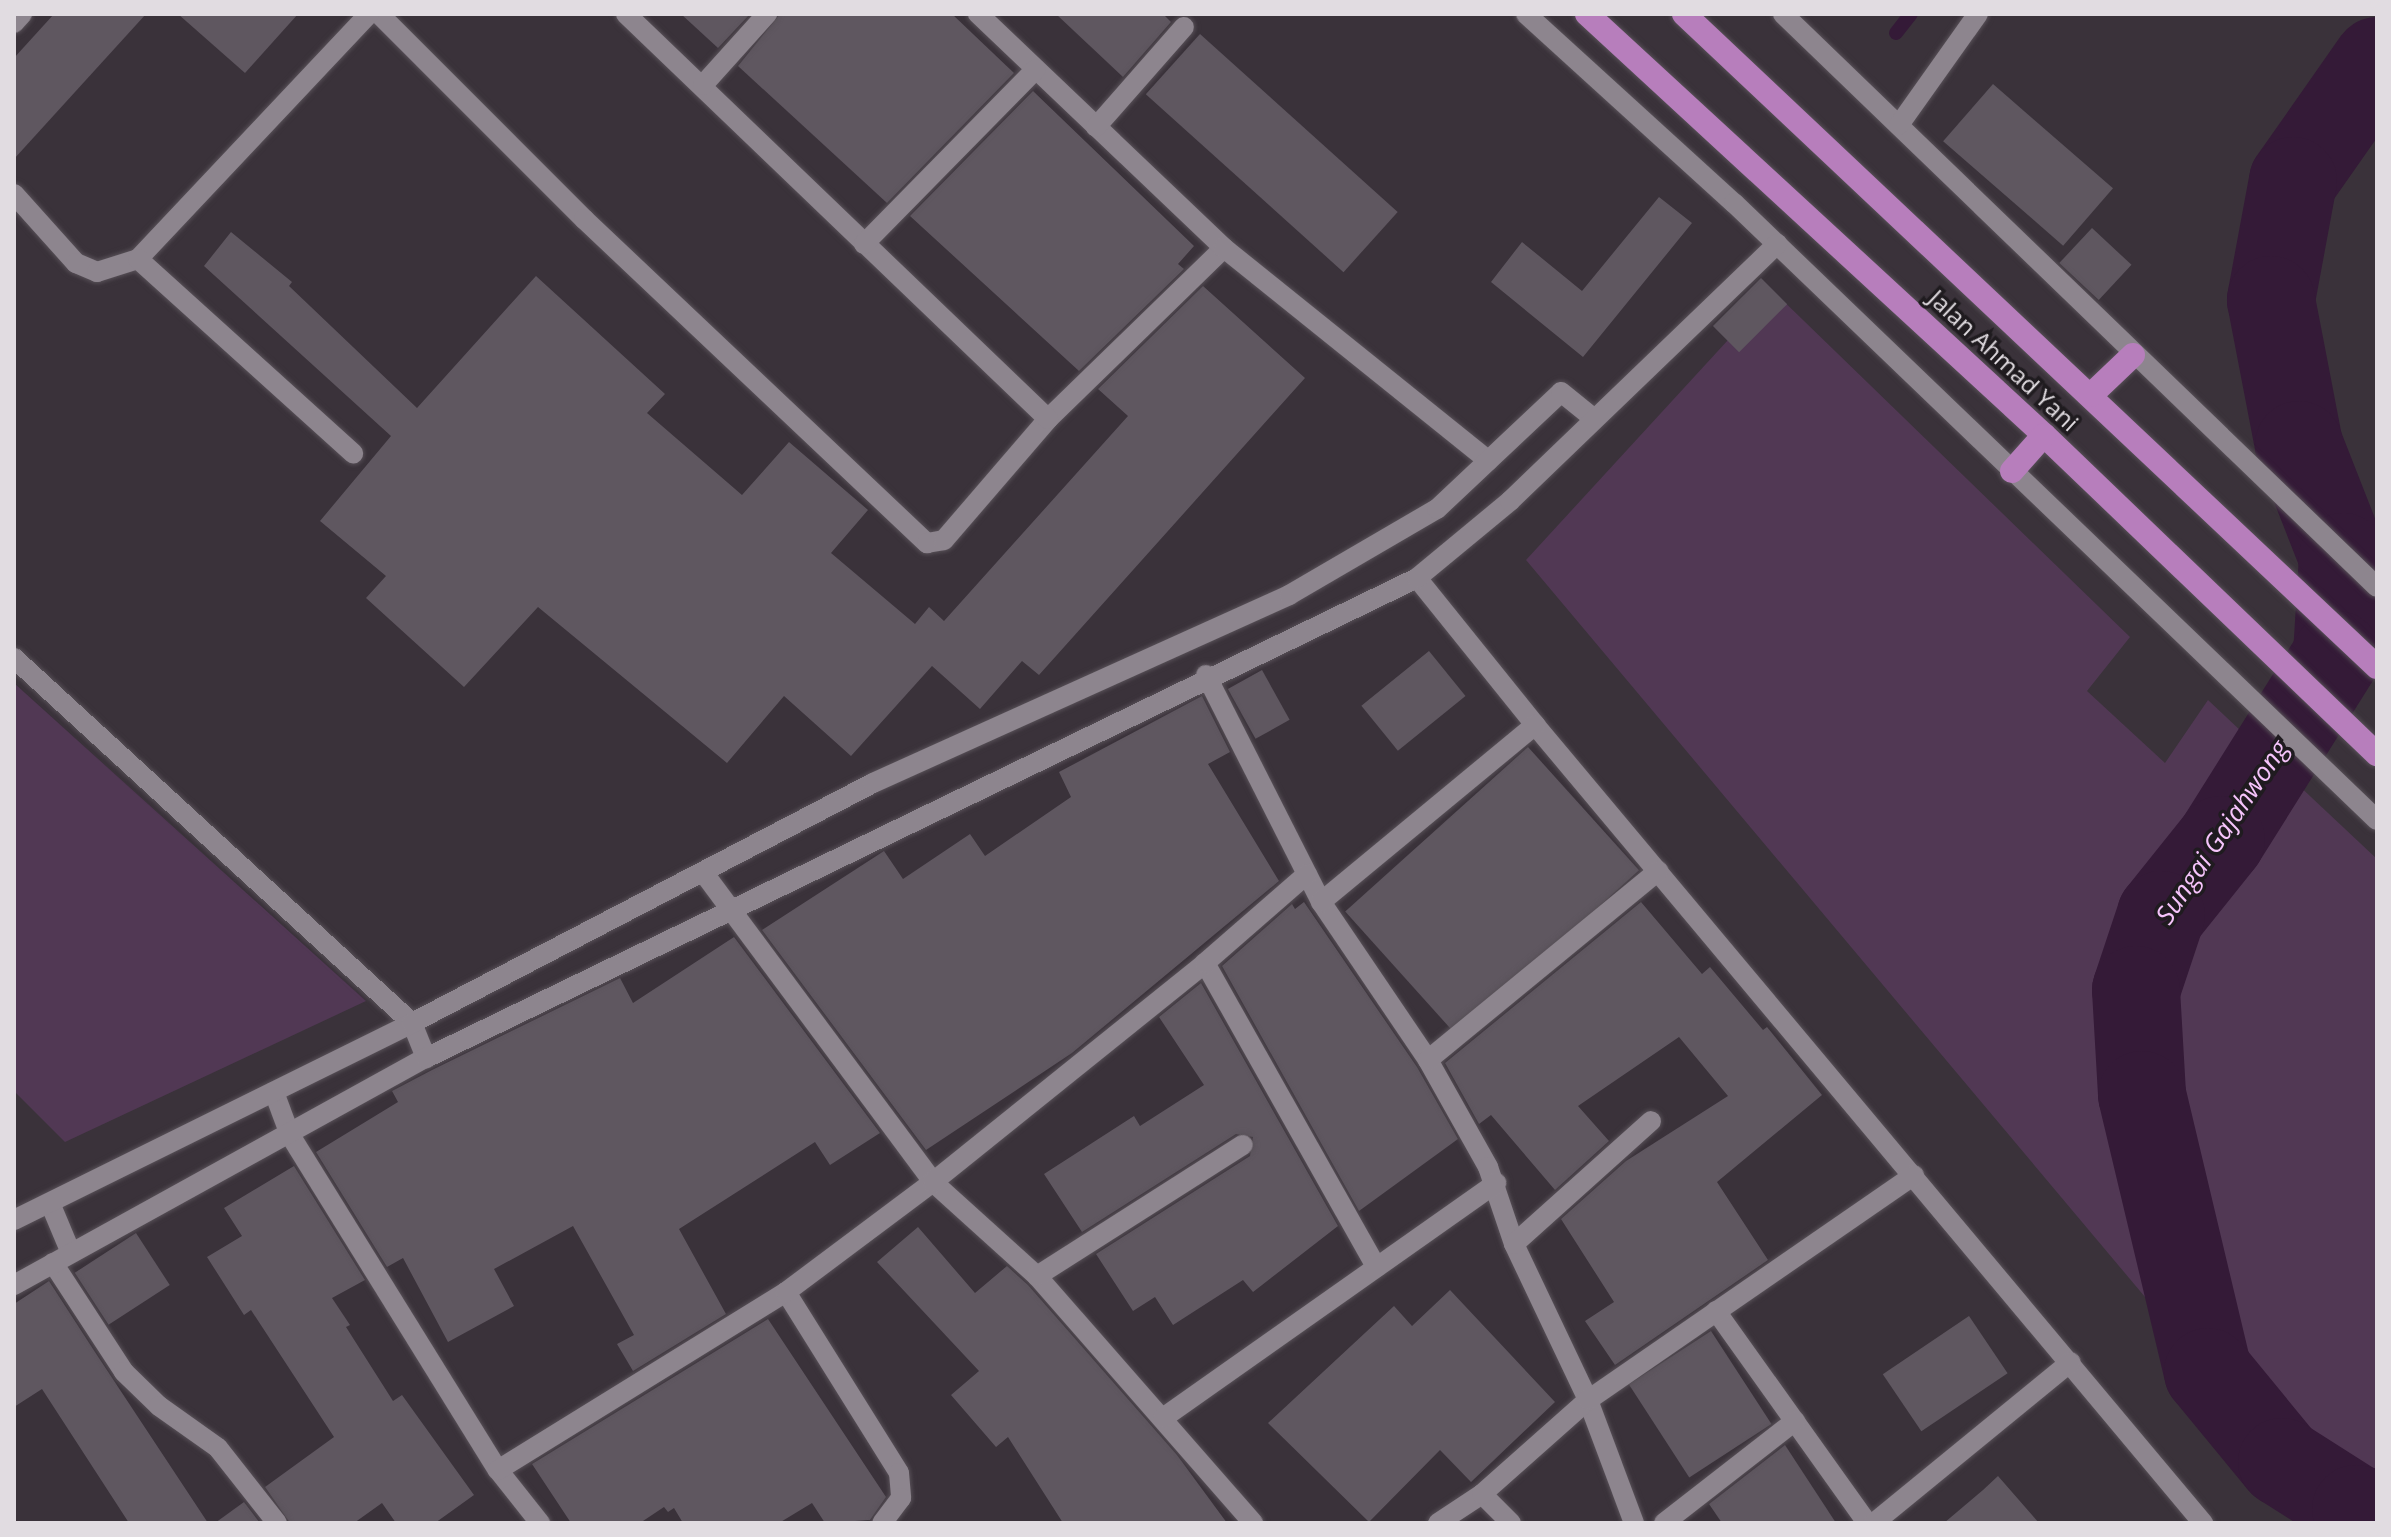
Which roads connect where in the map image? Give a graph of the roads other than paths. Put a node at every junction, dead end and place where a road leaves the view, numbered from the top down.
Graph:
1 (22, 14) edge
2 (369, 14) edge
3 (379, 14) edge
4 (626, 14) edge
5 (767, 14) edge
6 (978, 14) edge
7 (1526, 14) edge
8 (1587, 14) edge
9 (1684, 14) edge
10 (1783, 14) edge
11 (1978, 14) edge
12 (14, 23) edge
13 (1184, 27) dead end
14 (1036, 69) junction
15 (703, 85) junction
16 (1899, 125) junction
17 (1096, 127) junction
18 (14, 194) edge
19 (864, 244) junction
20 (1777, 244) junction
21 (1224, 248) junction
22 (138, 259) junction
23 (2133, 355) junction
24 (2091, 395) junction
25 (1582, 409) junction
26 (1048, 419) junction
27 (2044, 435) junction
28 (353, 453) dead end
29 (1488, 460) junction
30 (2012, 471) junction
31 (1417, 578) junction
32 (2377, 587) edge
33 (14, 658) edge
34 (2377, 667) edge
35 (1206, 675) junction
36 (1535, 725) junction
37 (2377, 754) edge
38 (2377, 820) edge
39 (1658, 871) junction
40 (1307, 874) junction
41 (705, 875) junction
42 (1321, 902) junction
43 (725, 906) junction
44 (1205, 963) junction
45 (413, 1025) junction
46 (425, 1054) junction
47 (1428, 1060) junction
48 (275, 1095) junction
49 (1651, 1121) dead end
50 (289, 1133) junction
51 (1243, 1145) dead end
52 (1914, 1175) junction
53 (933, 1182) junction
54 (1496, 1183) junction
55 (51, 1209) junction
56 (14, 1220) edge
57 (1514, 1244) junction
58 (64, 1255) junction
59 (1376, 1267) junction
60 (1037, 1276) junction
61 (14, 1285) edge
62 (786, 1292) junction
63 (1716, 1311) junction
64 (2071, 1362) junction
65 (1588, 1400) junction
66 (1163, 1418) junction
67 (1795, 1421) junction
68 (498, 1470) junction
69 (1482, 1494) junction
70 (277, 1523) edge
71 (540, 1523) edge
72 (882, 1523) edge
73 (1253, 1523) edge
74 (1438, 1523) edge
75 (1511, 1523) edge
76 (1634, 1523) edge
77 (1664, 1523) edge
78 (1867, 1523) edge
79 (1874, 1523) edge
80 (2203, 1523) edge

1 - 12 street
2 - 22 street
3 - 26 street
4 - 15 street
5 - 15 street
6 - 14 street
7 - 20 street
8 - 27 highway, Jalan Ahmad Yani
9 - 24 highway, Jalan Ahmad Yani
10 - 16 street
11 - 16 street
13 - 17 street
14 - 17 street
14 - 19 street
15 - 19 street
16 - 23 street
17 - 21 street
18 - 22 street
19 - 26 street
20 - 25 street
20 - 30 street
21 - 26 street
21 - 29 street
22 - 28 street
23 - 24 highway
23 - 32 street
24 - 34 highway, Jalan Ahmad Yani
25 - 29 street
25 - 31 street
27 - 30 highway
27 - 37 highway, Jalan Ahmad Yani
29 - 41 street
30 - 38 street
31 - 35 street
31 - 36 street
33 - 45 street
35 - 40 street
35 - 43 street
36 - 39 street
36 - 42 street
39 - 47 street
39 - 52 street
40 - 42 street
40 - 44 street
41 - 43 street
41 - 45 street
42 - 47 street
43 - 46 street
43 - 53 street
44 - 53 street
44 - 59 street
45 - 46 street
45 - 48 street
46 - 50 street
47 - 54 street
48 - 50 street
48 - 55 street
49 - 57 street
50 - 58 street
50 - 68 street
51 - 60 street
52 - 63 street
52 - 64 street
53 - 60 street
53 - 62 street
54 - 57 street
54 - 59 street
55 - 56 street
55 - 58 street
57 - 65 street
58 - 61 street
58 - 70 street
59 - 66 street
60 - 66 street
62 - 68 street
62 - 72 street
63 - 65 street
63 - 67 street
64 - 79 street
64 - 80 street
65 - 69 street
65 - 76 street
66 - 73 street
67 - 77 street
67 - 78 street
68 - 71 street
69 - 74 street
69 - 75 street

